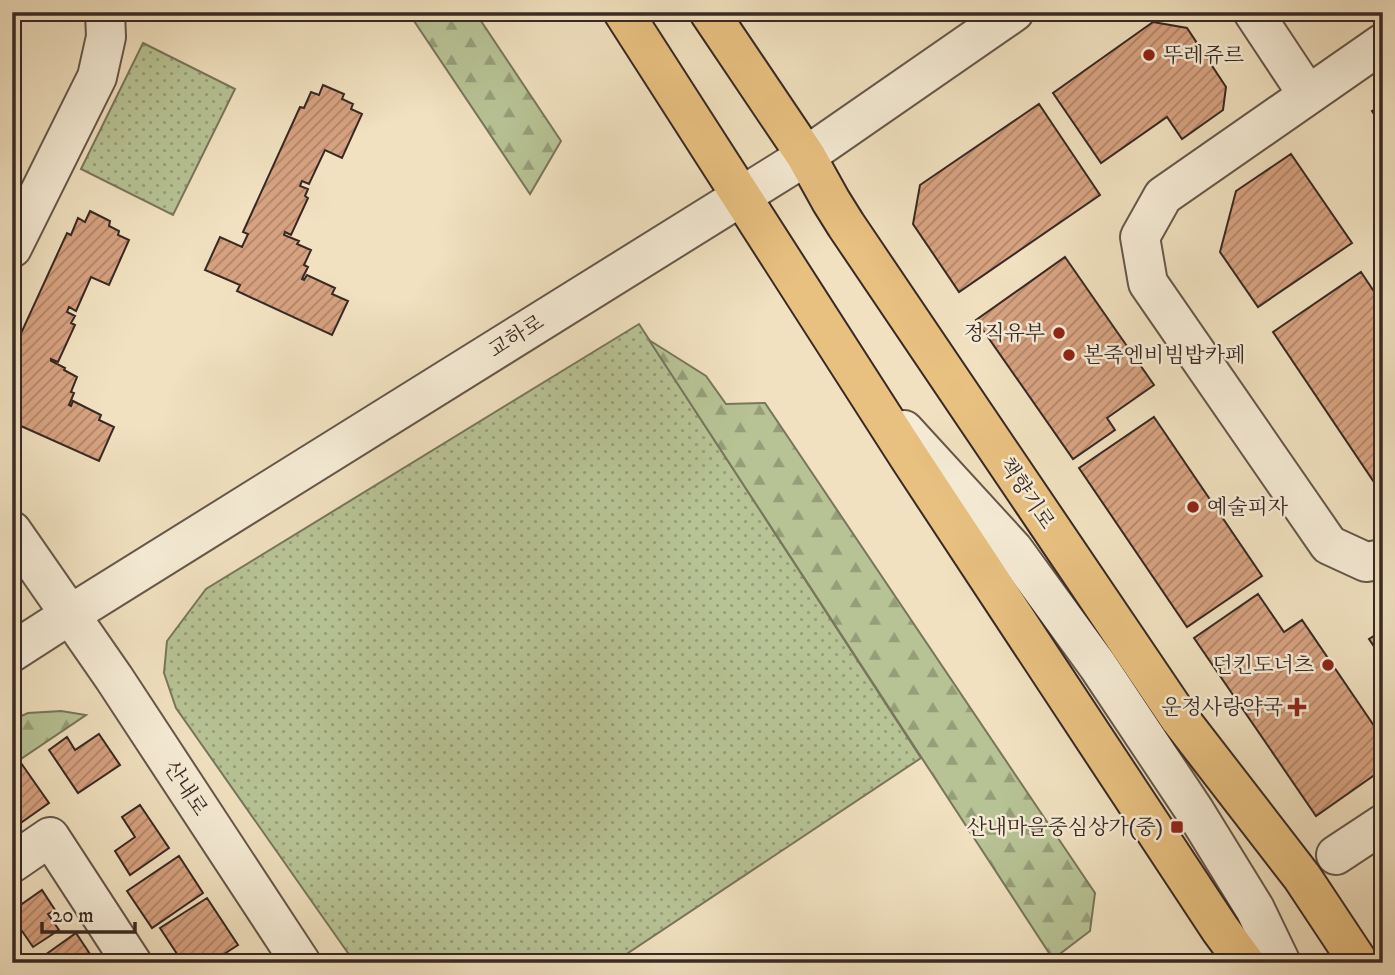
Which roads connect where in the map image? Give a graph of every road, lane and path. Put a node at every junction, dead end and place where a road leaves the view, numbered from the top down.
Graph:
1 (105, 12) edge
2 (623, 12) edge
3 (709, 12) edge
4 (1014, 12) edge
5 (1253, 12) edge
6 (1383, 43) edge
7 (1308, 95) junction
8 (806, 156) junction
9 (741, 196) junction
10 (12, 248) edge
11 (860, 382) junction
12 (12, 531) edge
13 (1383, 559) edge
14 (71, 614) junction
15 (12, 652) edge
16 (1180, 719) junction
17 (1383, 824) edge
18 (1336, 855) dead end
19 (12, 863) edge
20 (132, 963) edge
21 (301, 963) edge
22 (1245, 963) edge
23 (1281, 963) edge
24 (1307, 963) edge
25 (1359, 963) edge

1 - 10 street
2 - 9 main road
3 - 8 main road, 책향기로
4 - 8 street, 교하로
5 - 7 street
6 - 7 street
7 - 13 street
8 - 9 street, 교하로
8 - 16 main road, 책향기로
9 - 11 main road
9 - 14 street, 교하로
11 - 22 main road
11 - 23 street
12 - 14 street, 산내로
14 - 15 street, 교하로
14 - 21 street, 산내로
16 - 24 street
16 - 25 main road, 책향기로
17 - 18 street
19 - 20 street

